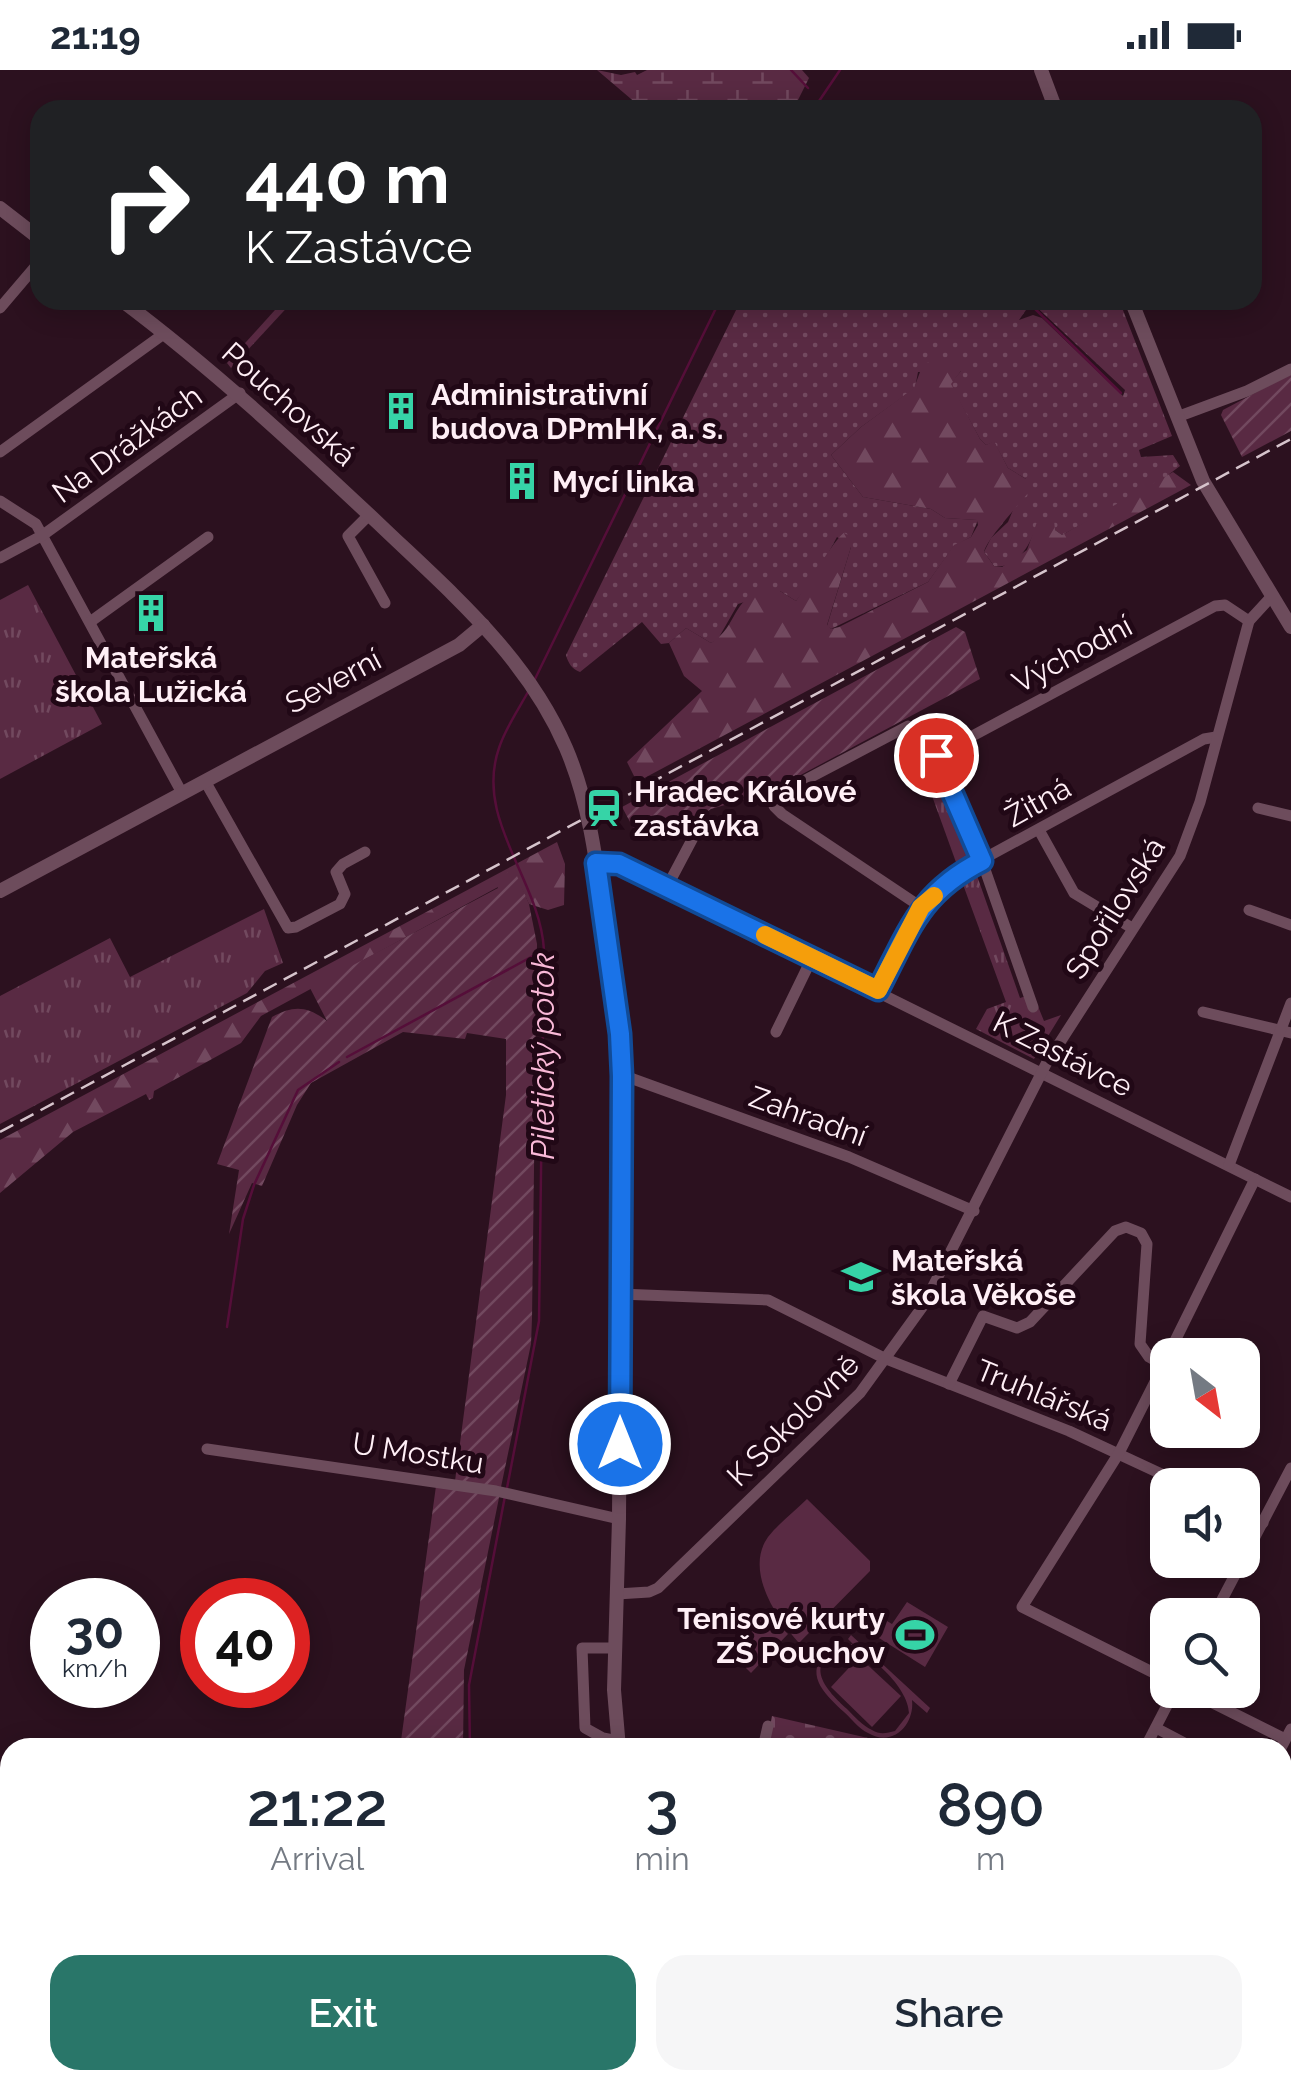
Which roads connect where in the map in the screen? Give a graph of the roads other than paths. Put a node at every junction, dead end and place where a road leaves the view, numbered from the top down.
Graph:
1 (1041, 70) edge
2 (1052, 100) edge
3 (0, 208) edge
4 (30, 231) edge
5 (30, 273) edge
6 (0, 308) edge
7 (135, 310) edge
8 (1135, 310) edge
9 (165, 332) junction
10 (1291, 369) edge
11 (240, 394) junction
12 (1178, 417) junction
13 (0, 452) edge
14 (0, 501) edge
15 (369, 515) junction
16 (43, 535) junction
17 (208, 537) dead end
18 (0, 558) edge
19 (1272, 596) junction
20 (385, 604) dead end
21 (1249, 621) junction
22 (90, 622) junction
23 (483, 625) junction
24 (1291, 627) edge
25 (1216, 737) junction
26 (936, 755) junction
27 (205, 781) junction
28 (182, 793) junction
29 (1258, 808) dead end
30 (1291, 816) edge
31 (704, 817) dead end
32 (1039, 830) junction
33 (365, 852) dead end
34 (982, 861) junction
35 (596, 863) junction
36 (667, 887) junction
37 (0, 891) edge
38 (921, 907) junction
39 (1249, 910) dead end
40 (1291, 924) edge
41 (1132, 928) junction
42 (812, 958) junction
43 (878, 990) junction
44 (1291, 1003) edge
45 (1033, 1007) dead end
46 (1204, 1012) dead end
47 (776, 1032) dead end
48 (1285, 1032) edge
49 (1042, 1072) junction
50 (622, 1076) junction
51 (1229, 1166) junction
52 (1255, 1179) junction
53 (1291, 1197) edge
54 (974, 1211) junction
55 (620, 1294) junction
56 (1176, 1338) edge
57 (1150, 1356) edge
58 (886, 1358) junction
59 (950, 1384) junction
60 (1150, 1392) edge
61 (207, 1449) dead end
62 (1120, 1453) junction
63 (1151, 1468) edge
64 (1291, 1468) edge
65 (620, 1519) junction
66 (1262, 1522) joint
67 (618, 1594) junction
68 (1223, 1598) edge
69 (615, 1648) junction
70 (1150, 1671) edge
71 (1166, 1708) edge
72 (1224, 1708) edge
73 (768, 1726) dead end
74 (1156, 1728) junction
75 (603, 1738) edge
76 (618, 1738) edge
77 (765, 1738) edge
78 (1150, 1738) edge
79 (1175, 1738) edge
80 (1286, 1738) edge

1 - 2 street
3 - 4 street
5 - 6 street
7 - 9 street, Pouchovská
8 - 12 street
9 - 11 street, Pouchovská
9 - 13 street
10 - 12 street
11 - 15 street, Pouchovská
11 - 16 street, Na Drážkách
12 - 19 street
14 - 16 street
15 - 20 street
15 - 23 street, Pouchovská
16 - 18 street, Na Drážkách
16 - 22 street
17 - 22 street
19 - 21 street, Spořilovská
19 - 24 street
21 - 25 street, Spořilovská
21 - 26 street, Východní
22 - 28 street
23 - 27 street, Severní
23 - 35 street, Pouchovská
25 - 32 street, Žitná
25 - 41 street, Spořilovská
26 - 34 street
26 - 38 street
27 - 28 street, Severní
27 - 33 street
28 - 37 street, Severní
29 - 30 street
31 - 36 street
32 - 34 street, Žitná
32 - 41 street
34 - 38 street, Žitná
34 - 45 street
35 - 36 street, K Zastávce
35 - 50 street
36 - 42 street, K Zastávce
38 - 43 street, Žitná
39 - 40 street
41 - 49 street, Spořilovská
42 - 43 street, K Zastávce
42 - 47 street
43 - 49 street, K Zastávce
44 - 48 street
46 - 48 street
48 - 51 street
49 - 51 street, K Zastávce
49 - 54 street, K Sokolovně
50 - 54 street, Zahradní
50 - 55 street
51 - 52 street, K Zastávce
52 - 53 street, K Zastávce
52 - 56 street, Truhlářská
54 - 58 street, K Sokolovně
55 - 58 street, Truhlářská
55 - 65 street
57 - 59 street, Truhlářská
58 - 59 street, Truhlářská
58 - 67 street, K Sokolovně
59 - 62 street, Truhlářská
60 - 62 street, Truhlářská
61 - 65 street, U Mostku
62 - 63 street
62 - 70 street, Truhlářská
64 - 66 street
65 - 67 street
66 - 68 street
67 - 69 street
69 - 75 street
69 - 76 street
71 - 74 street
72 - 80 street
73 - 77 street
74 - 78 street
74 - 79 street

